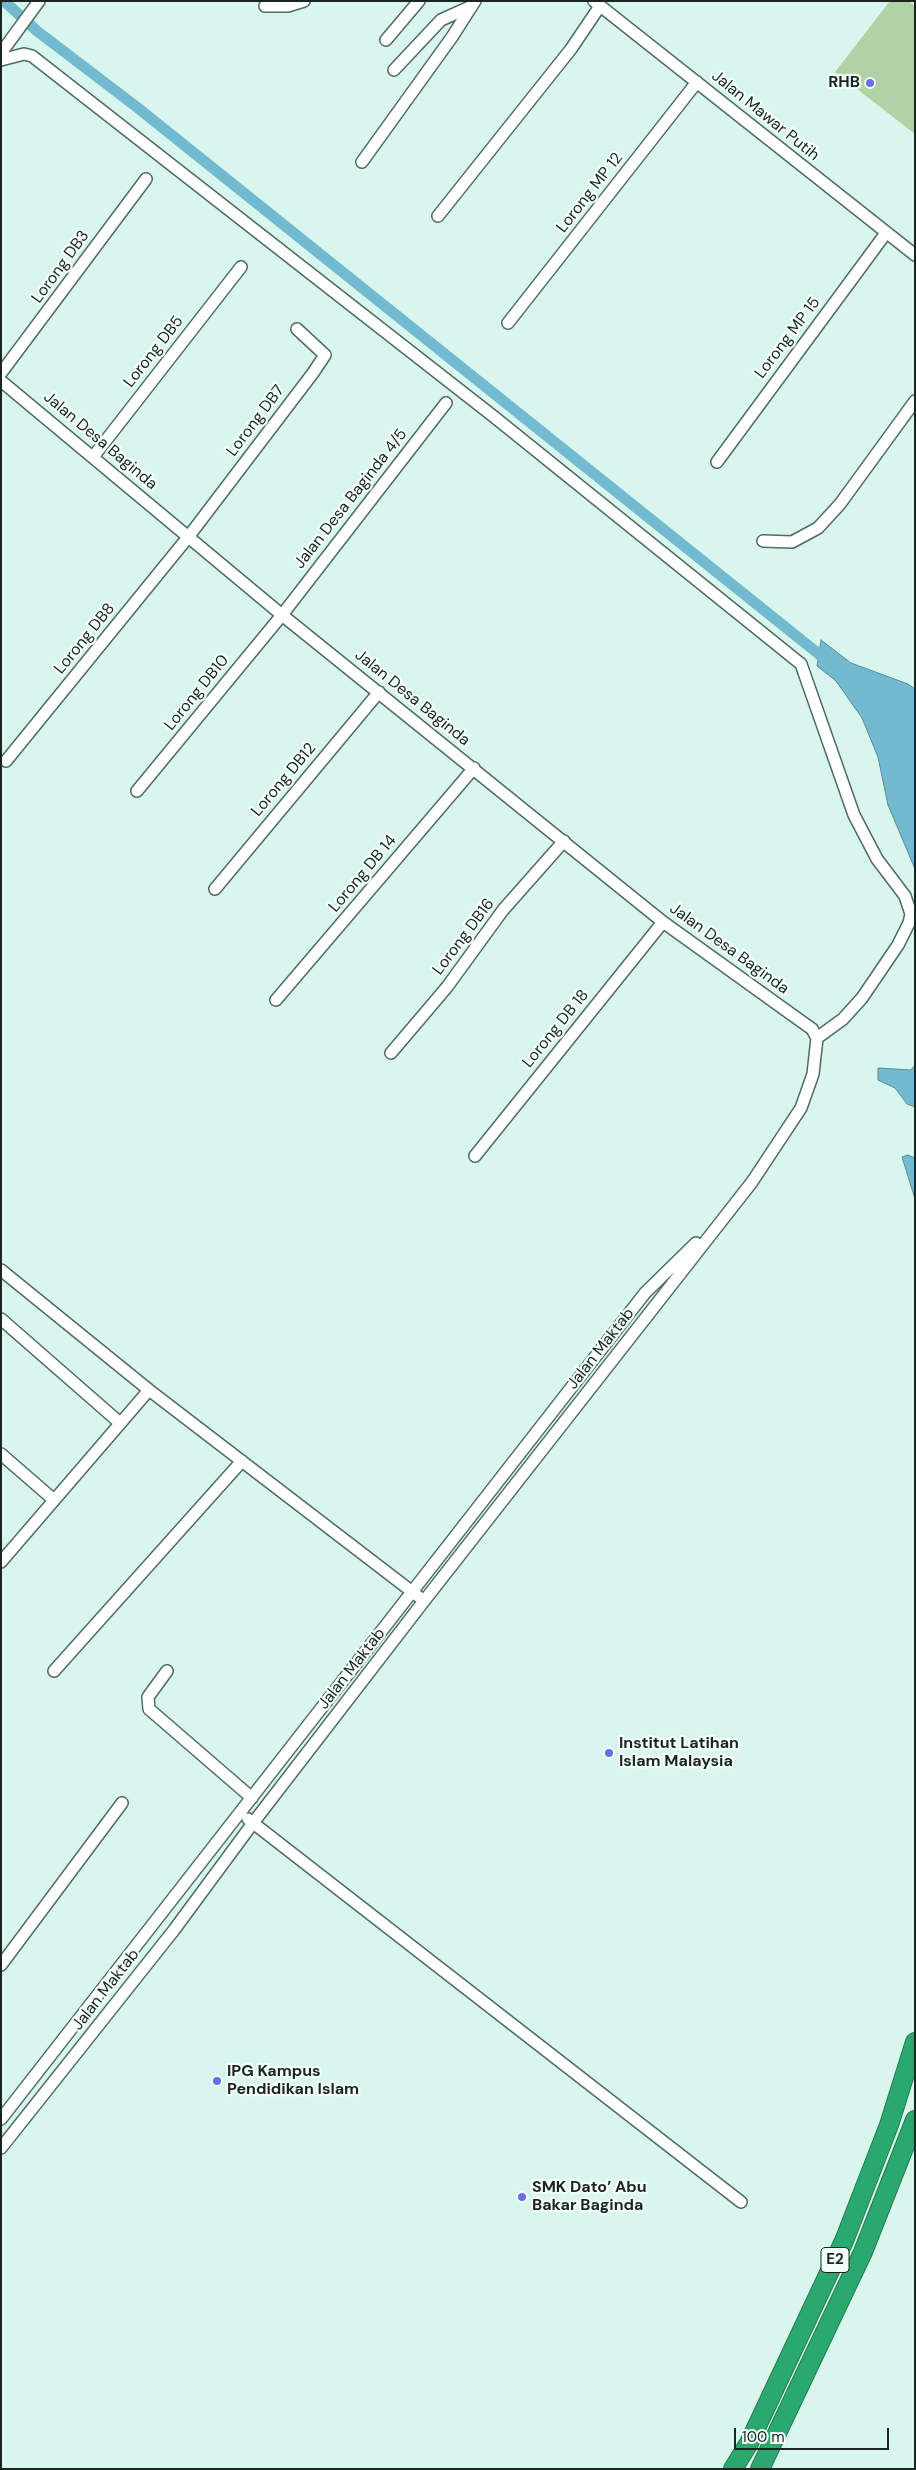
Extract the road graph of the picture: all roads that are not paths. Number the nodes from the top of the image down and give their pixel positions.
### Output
1 (304, 1) edge
2 (419, 1) edge
3 (38, 3) edge
4 (474, 4) edge
5 (597, 4) edge
6 (265, 6) dead end
7 (386, 40) dead end
8 (1, 53) edge
9 (1, 60) edge
10 (394, 70) dead end
11 (697, 82) junction
12 (362, 162) dead end
13 (146, 179) dead end
14 (438, 216) dead end
15 (886, 233) junction
16 (915, 256) edge
17 (240, 267) dead end
18 (508, 323) dead end
19 (297, 329) dead end
20 (1, 373) edge
21 (1, 381) edge
22 (915, 401) edge
23 (446, 403) dead end
24 (93, 457) junction
25 (717, 462) dead end
26 (188, 536) junction
27 (763, 541) dead end
28 (282, 614) junction
29 (378, 692) junction
30 (6, 761) dead end
31 (474, 768) junction
32 (137, 791) dead end
33 (564, 841) junction
34 (215, 889) dead end
35 (663, 922) junction
36 (276, 1000) dead end
37 (814, 1034) junction
38 (391, 1053) dead end
39 (475, 1156) dead end
40 (729, 1210) junction
41 (1, 1270) edge
42 (1, 1319) edge
43 (149, 1390) junction
44 (120, 1423) junction
45 (1, 1454) edge
46 (242, 1461) junction
47 (54, 1500) junction
48 (1, 1562) edge
49 (414, 1593) junction
50 (424, 1601) junction
51 (167, 1670) dead end
52 (54, 1671) dead end
53 (252, 1798) junction
54 (122, 1802) dead end
55 (241, 1813) junction
56 (253, 1823) junction
57 (1, 1965) edge
58 (915, 2042) edge
59 (19, 2096) junction
60 (1, 2099) edge
61 (11, 2106) junction
62 (32, 2108) junction
63 (1, 2119) edge
64 (915, 2120) edge
65 (1, 2148) edge
66 (742, 2202) dead end
67 (733, 2469) edge
68 (760, 2469) edge

1 - 6 street
2 - 7 street
3 - 8 street
4 - 10 street
4 - 12 street
5 - 11 street, Jalan Mawar Putih
5 - 14 street
9 - 37 street
11 - 15 street, Jalan Mawar Putih
11 - 18 street, Lorong MP 12
13 - 20 street, Lorong DB3
15 - 16 street, Jalan Mawar Putih
15 - 25 street, Lorong MP 15
17 - 24 street, Lorong DB5
19 - 26 street, Lorong DB7
21 - 24 street, Jalan Desa Baginda
22 - 27 street
23 - 28 street, Jalan Desa Baginda 4/5
24 - 26 street, Jalan Desa Baginda
26 - 28 street, Jalan Desa Baginda
26 - 30 street, Lorong DB8
28 - 29 street, Jalan Desa Baginda
28 - 32 street, Lorong DB10
29 - 31 street, Jalan Desa Baginda
29 - 34 street, Lorong DB12
31 - 33 street, Jalan Desa Baginda
31 - 36 street, Lorong DB 14
33 - 35 street, Jalan Desa Baginda
33 - 38 street, Lorong DB16
35 - 37 street, Jalan Desa Baginda
35 - 39 street, Lorong DB 18
37 - 40 street, Jalan Maktab
40 - 49 street, Jalan Maktab
40 - 50 street, Jalan Maktab
41 - 43 street
42 - 44 street
43 - 44 street
43 - 46 street
44 - 47 street
45 - 47 street
46 - 49 street
46 - 52 street
47 - 48 street
49 - 50 street
49 - 53 street, Jalan Maktab
50 - 56 street, Jalan Maktab
51 - 53 street
53 - 55 street, Jalan Maktab
54 - 57 street
55 - 56 street
55 - 59 street, Jalan Maktab
56 - 62 street, Jalan Maktab
56 - 66 street
58 - 67 highway, E2
59 - 61 street, Jalan Maktab
59 - 62 street
60 - 61 street
61 - 63 street, Jalan Maktab
62 - 65 street, Jalan Maktab
64 - 68 highway, E2

